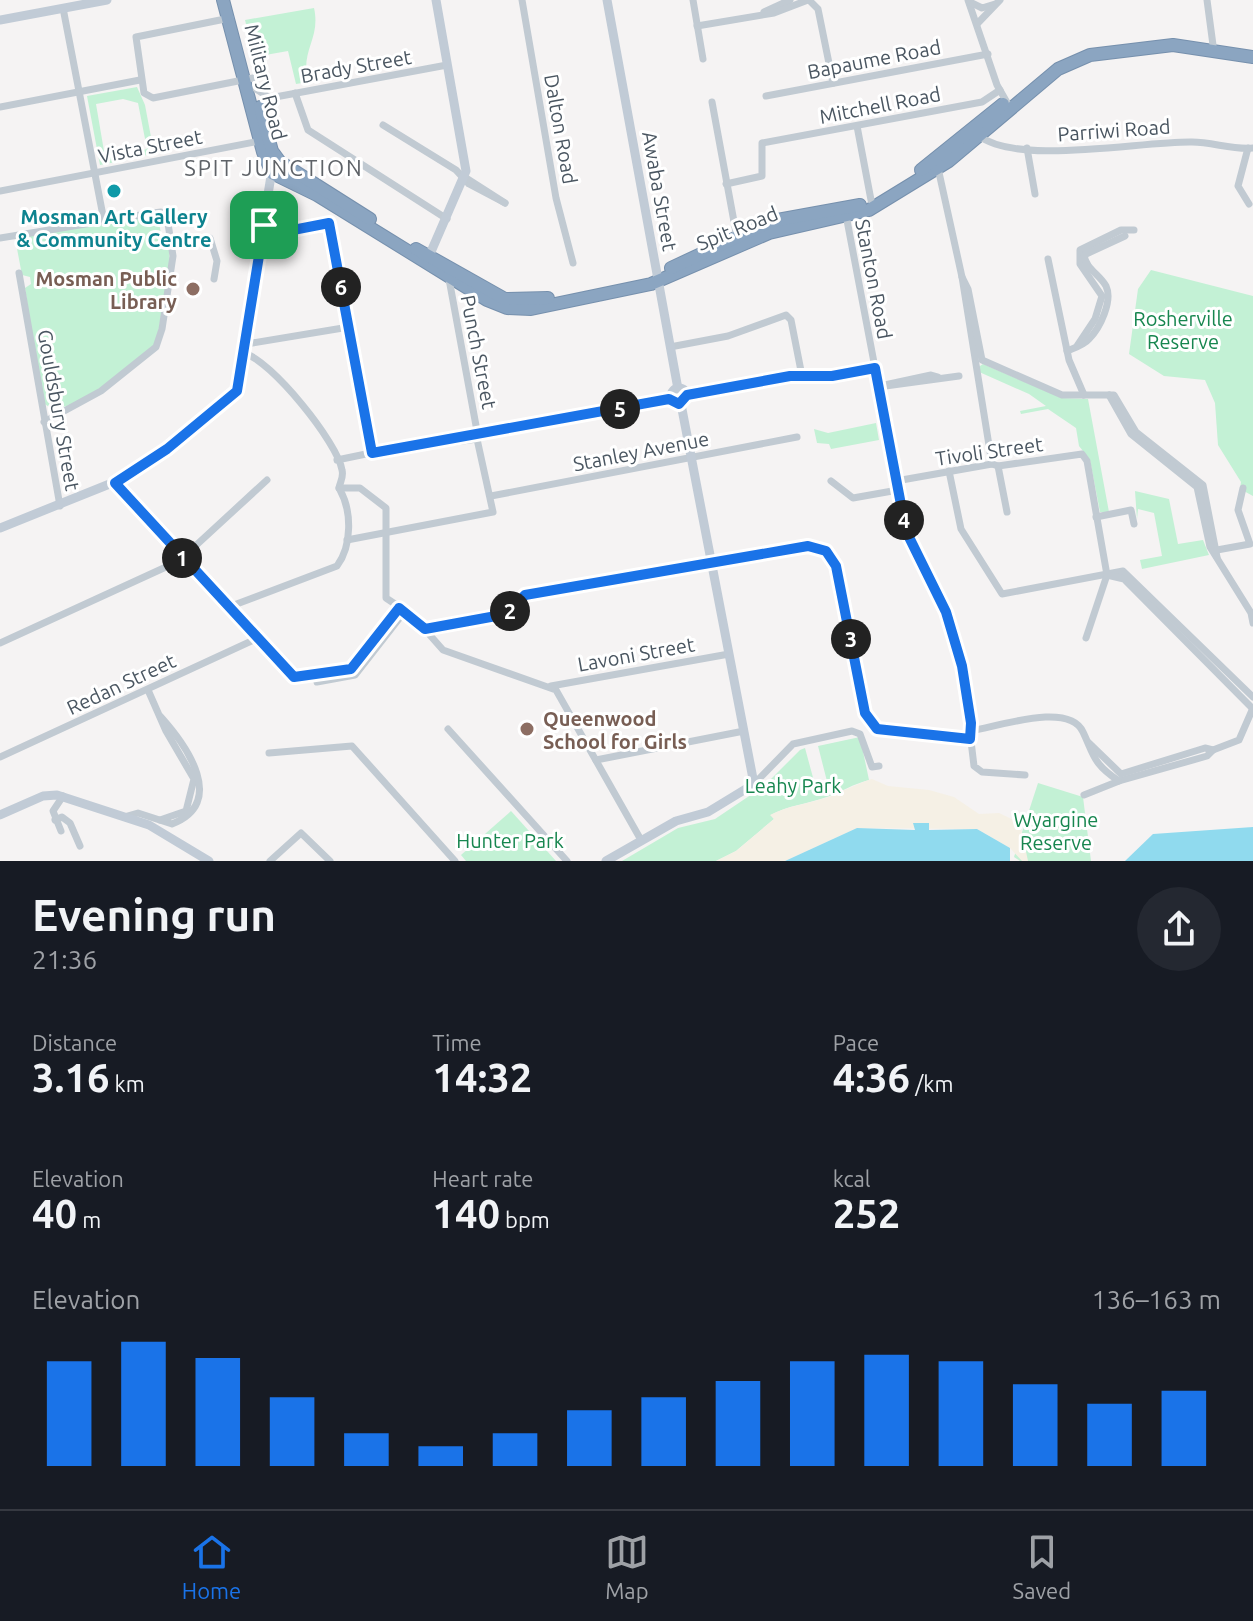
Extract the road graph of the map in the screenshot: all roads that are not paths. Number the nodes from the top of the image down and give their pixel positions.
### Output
1 (107, 0) edge
2 (223, 0) edge
3 (231, 0) edge
4 (436, 0) edge
5 (522, 0) edge
6 (607, 0) edge
7 (693, 0) edge
8 (790, 0) edge
9 (808, 0) edge
10 (968, 0) edge
11 (1207, 0) edge
12 (95, 1) edge
13 (998, 2) edge
14 (63, 8) junction
15 (754, 16) junction
16 (230, 18) junction
17 (0, 20) edge
18 (977, 24) junction
19 (697, 26) junction
20 (1213, 45) junction
21 (1253, 49) edge
22 (988, 54) junction
23 (1253, 57) edge
24 (703, 59) dead end
25 (447, 65) junction
26 (140, 80) junction
27 (251, 82) junction
28 (833, 83) junction
29 (80, 91) junction
30 (295, 93) junction
31 (766, 96) dead end
32 (270, 98) junction
33 (1006, 100) junction
34 (712, 102) dead end
35 (0, 107) edge
36 (261, 110) junction
37 (383, 125) dead end
38 (857, 126) junction
39 (266, 128) junction
40 (979, 136) junction
41 (260, 141) junction
42 (1027, 148) junction
43 (1251, 148) edge
44 (280, 162) joint
45 (936, 165) junction
46 (95, 173) junction
47 (272, 173) junction
48 (302, 178) junction
49 (466, 178) junction
50 (726, 184) junction
51 (0, 191) edge
52 (1035, 194) dead end
53 (871, 200) junction
54 (1249, 204) dead end
55 (845, 213) junction
56 (447, 219) junction
57 (104, 221) junction
58 (264, 225) junction
59 (1134, 230) dead end
60 (1125, 236) dead end
61 (0, 238) edge
62 (210, 238) dead end
63 (739, 241) junction
64 (1048, 259) dead end
65 (428, 261) junction
66 (573, 263) dead end
67 (19, 273) dead end
68 (962, 277) junction
69 (657, 278) junction
70 (214, 279) dead end
71 (449, 279) junction
72 (349, 327) junction
73 (1077, 346) junction
74 (670, 347) junction
75 (245, 348) junction
76 (1067, 351) junction
77 (875, 368) junction
78 (802, 376) junction
79 (959, 376) dead end
80 (878, 387) junction
81 (1084, 395) junction
82 (679, 397) junction
83 (44, 422) junction
84 (477, 431) junction
85 (797, 437) dead end
86 (402, 447) junction
87 (372, 453) junction
88 (690, 458) junction
89 (337, 460) junction
90 (995, 465) junction
91 (949, 471) junction
92 (267, 480) dead end
93 (831, 481) dead end
94 (115, 483) junction
95 (897, 486) junction
96 (339, 488) junction
97 (1243, 488) dead end
98 (491, 496) junction
99 (60, 506) junction
100 (1007, 512) dead end
101 (1096, 517) junction
102 (1134, 524) dead end
103 (0, 528) edge
104 (388, 532) junction
105 (347, 540) junction
106 (1217, 553) junction
107 (182, 558) junction
108 (712, 561) junction
109 (1107, 575) junction
110 (229, 610) junction
111 (402, 610) junction
112 (1253, 623) edge
113 (425, 629) junction
114 (1086, 638) dead end
115 (256, 639) junction
116 (0, 643) edge
117 (729, 654) junction
118 (317, 682) dead end
119 (549, 686) junction
120 (148, 690) junction
121 (1253, 697) edge
122 (1253, 708) edge
123 (448, 729) dead end
124 (744, 731) junction
125 (970, 735) junction
126 (1086, 739) junction
127 (1213, 750) junction
128 (269, 753) dead end
129 (0, 757) edge
130 (596, 760) junction
131 (879, 766) dead end
132 (1025, 775) dead end
133 (1119, 781) junction
134 (754, 784) junction
135 (1084, 795) dead end
136 (63, 796) junction
137 (0, 815) edge
138 (124, 817) junction
139 (55, 820) junction
140 (61, 831) dead end
141 (641, 840) junction
142 (80, 846) dead end
143 (209, 861) edge
144 (270, 861) edge
145 (330, 861) edge
146 (455, 861) edge
147 (567, 861) edge
148 (606, 861) edge

1 - 12 street
2 - 16 highway, Military Road
3 - 27 highway, Military Road
4 - 25 street
5 - 66 street, Dalton Road
6 - 69 street, Awaba Street
7 - 19 street
8 - 15 street
9 - 15 street
9 - 28 street
10 - 13 street
10 - 18 street
11 - 20 street
12 - 14 street
13 - 18 street
14 - 17 street
14 - 29 street
15 - 19 street
16 - 26 street
16 - 27 highway, Military Road
18 - 22 street
19 - 24 street
20 - 21 highway, Spit Road
20 - 33 highway, Spit Road
22 - 28 street, Bapaume Road
22 - 33 street
23 - 33 highway, Spit Road
25 - 30 street, Brady Street
25 - 49 street
26 - 27 street
26 - 29 street
27 - 32 street
27 - 36 highway, Military Road
27 - 41 highway, Military Road
28 - 31 street, Bapaume Road
29 - 35 street
29 - 46 street
30 - 32 street, Brady Street
30 - 56 street
32 - 36 street
33 - 38 street, Mitchell Road
33 - 40 highway, Spit Road
33 - 45 highway, Spit Road
34 - 50 street
36 - 39 highway, Military Road
37 - 49 street
38 - 50 street, Mitchell Road
38 - 53 street
39 - 44 highway, Military Road
39 - 47 street, Military Road
40 - 42 street, Parriwi Road
40 - 45 highway, Spit Road
41 - 46 street, Vista Street
41 - 47 highway, Military Road
42 - 43 street, Parriwi Road
42 - 52 street
43 - 54 street
44 - 48 highway, Spit Road
45 - 53 highway, Spit Road
45 - 55 highway, Spit Road
45 - 68 street
46 - 51 street, Vista Street
46 - 57 street
47 - 48 street, Military Road
47 - 58 street, Military Road
47 - 65 highway, Spit Road
48 - 65 highway, Spit Road
49 - 49 street
49 - 56 street
50 - 63 street
53 - 55 highway, Spit Road
55 - 63 highway, Spit Road
55 - 77 street, Stanton Road
56 - 65 street
57 - 61 street
57 - 83 street
58 - 72 street
58 - 75 street, Military Road
59 - 73 street
60 - 73 street
62 - 70 street
63 - 69 highway, Spit Road
64 - 76 street
65 - 69 highway, Spit Road
65 - 71 highway, Spit Road
67 - 83 street, Gouldsbury Street
68 - 81 street
68 - 90 street
69 - 71 highway, Spit Road
69 - 74 street, Awaba Street
71 - 84 street, Punch Street
72 - 75 street
72 - 87 street
73 - 76 street
74 - 78 street
74 - 82 street, Awaba Street
75 - 89 street
75 - 94 street, Military Road
76 - 81 street
77 - 78 street
77 - 80 street, Stanton Road
78 - 82 street
79 - 80 street
80 - 95 street, Stanton Road
81 - 106 street
82 - 84 street
82 - 88 street, Awaba Street
83 - 99 street, Gouldsbury Street
84 - 86 street
85 - 88 street, Stanley Avenue
86 - 87 street
86 - 98 street
87 - 89 street
88 - 98 street, Stanley Avenue
88 - 108 street, Awaba Street
89 - 96 street
90 - 91 street, Tivoli Street
90 - 100 street
90 - 101 street, Tivoli Street
91 - 95 street, Tivoli Street
91 - 109 street
92 - 107 street
93 - 95 street, Tivoli Street
94 - 99 street, Military Road
94 - 107 street
95 - 125 street, Stanton Road
96 - 104 street
96 - 105 street
97 - 106 street
98 - 104 street
99 - 103 street, Military Road
101 - 102 street
101 - 109 street
104 - 105 street
104 - 111 street
105 - 110 street
106 - 112 street
107 - 110 street
107 - 116 street
108 - 113 street
108 - 117 street, Awaba Street
108 - 125 street
109 - 114 street
109 - 121 street
109 - 122 street
110 - 115 street
111 - 113 street
111 - 115 street
111 - 118 street
113 - 119 street
115 - 120 street, Redan Street
117 - 119 street, Lavoni Street
117 - 124 street, Awaba Street
119 - 130 street
120 - 129 street, Redan Street
120 - 138 street
122 - 127 street
123 - 147 street
124 - 130 street
124 - 134 street, Awaba Street
125 - 126 street
125 - 132 street, Stanton Road
126 - 127 street
126 - 133 street
127 - 133 street
128 - 146 street
130 - 141 street
131 - 134 street
133 - 135 street
134 - 141 street
136 - 137 street
136 - 138 street
136 - 139 street
138 - 143 street
139 - 140 street
139 - 142 street
141 - 148 street
144 - 145 street

